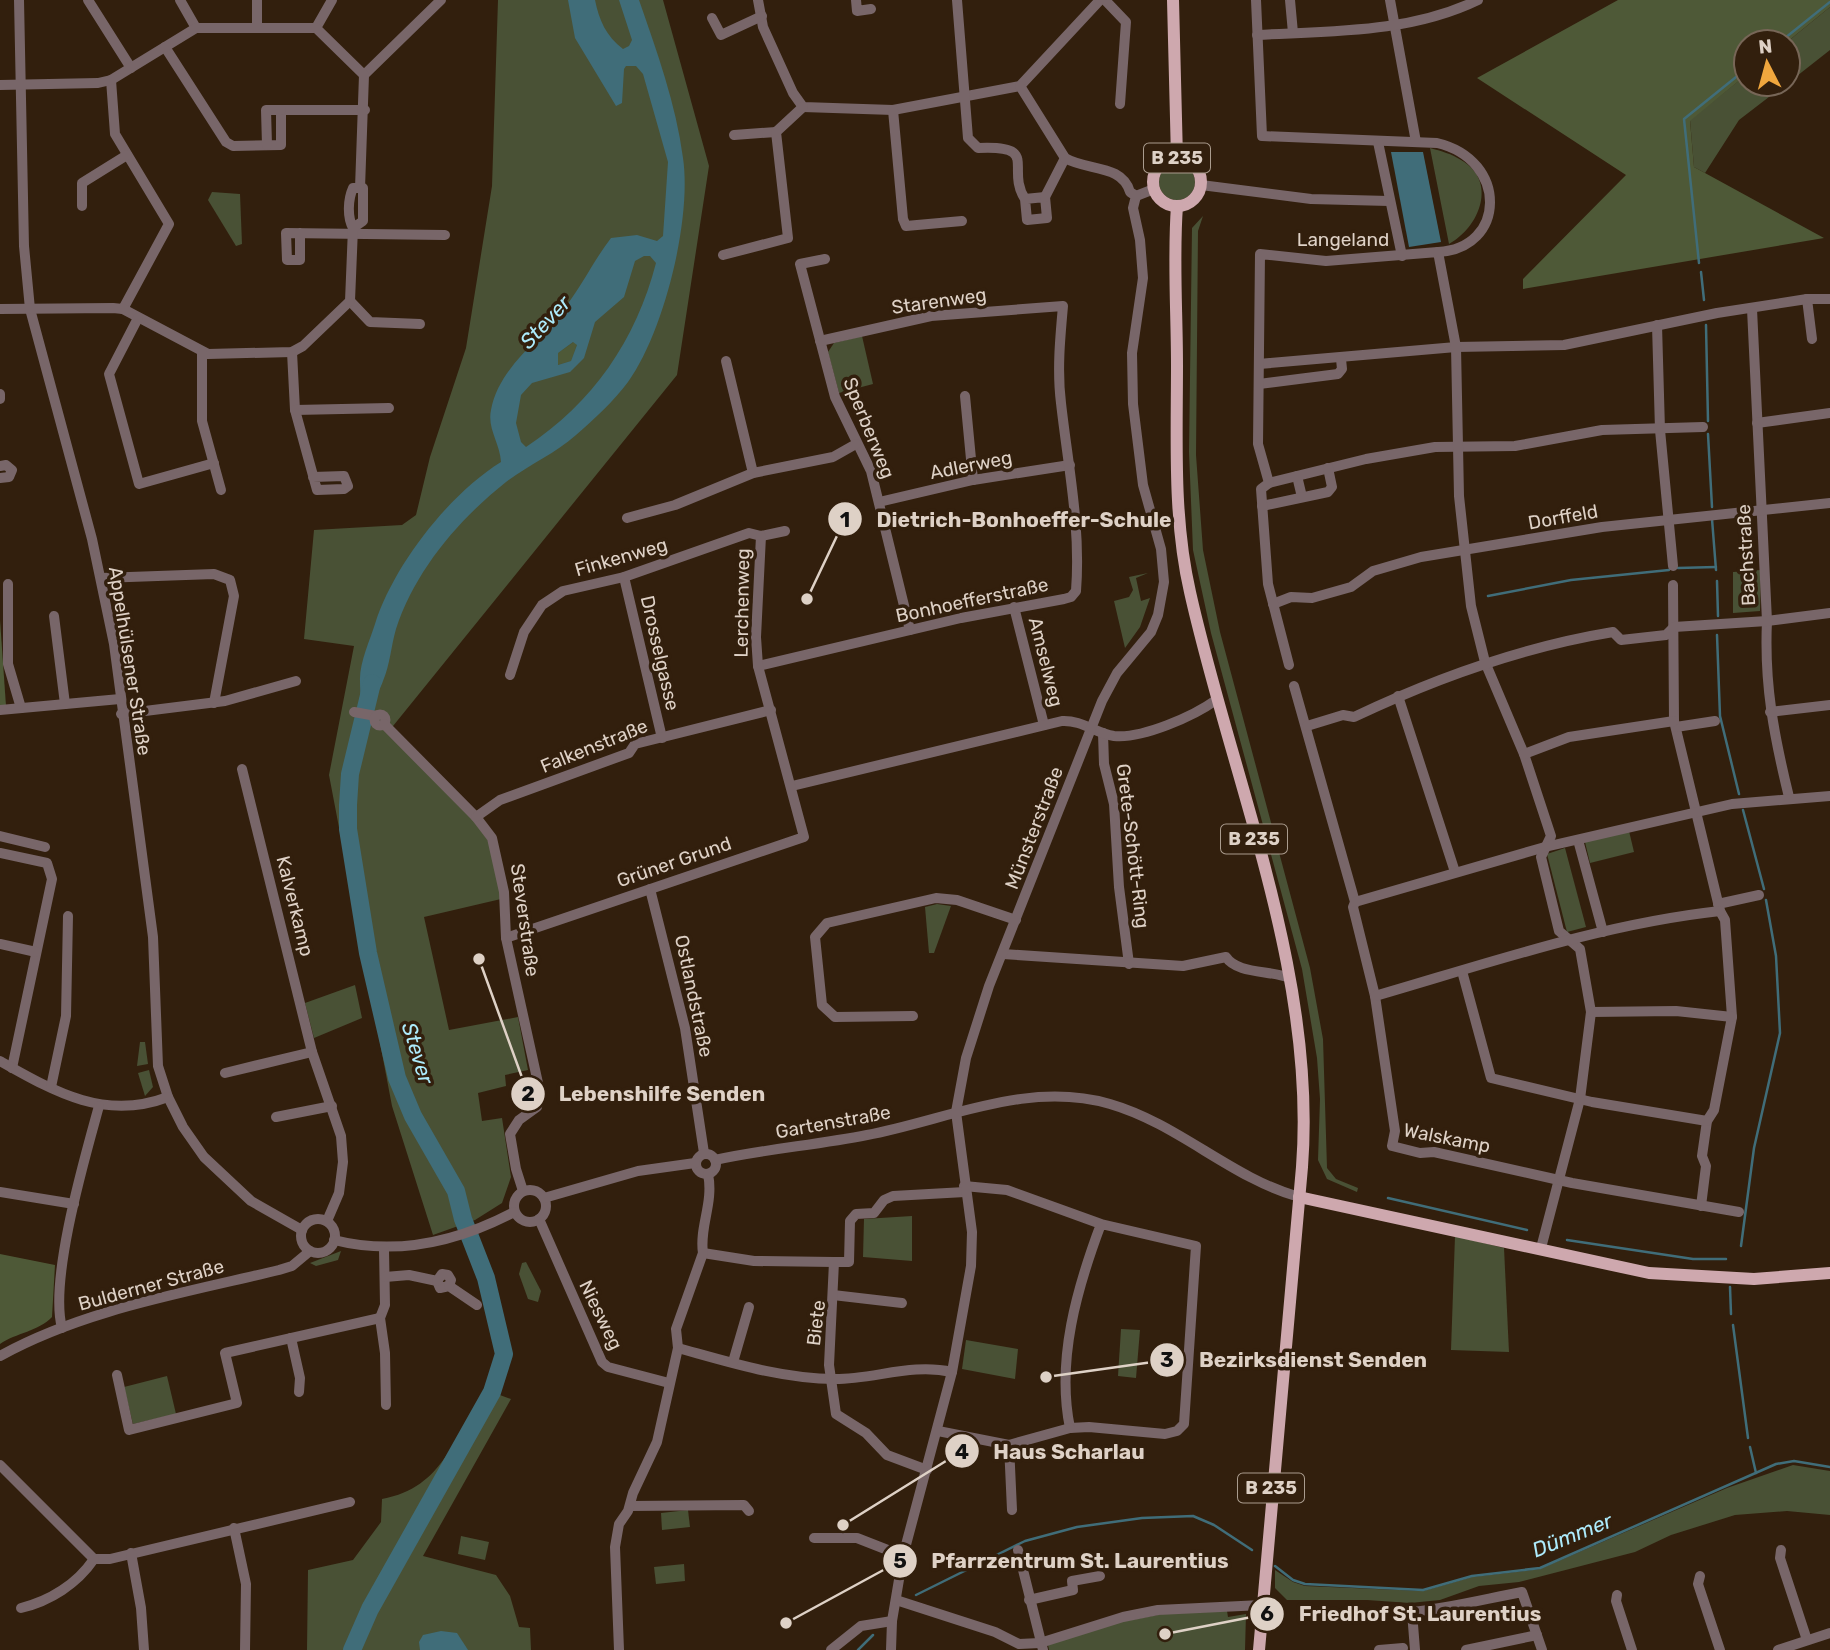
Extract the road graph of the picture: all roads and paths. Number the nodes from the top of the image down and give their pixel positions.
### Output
1 (19, 0) edge
2 (88, 0) edge
3 (180, 0) edge
4 (257, 0) edge
5 (332, 0) edge
6 (441, 0) edge
7 (758, 0) edge
8 (856, 0) edge
9 (957, 0) edge
10 (1100, 0) edge
11 (1105, 0) edge
12 (1173, 0) edge
13 (1256, 0) edge
14 (1290, 0) edge
15 (1390, 0) edge
16 (1478, 0) edge
17 (872, 9) dead end
18 (762, 16) junction
19 (712, 18) dead end
20 (1394, 24) junction
21 (197, 28) junction
22 (257, 28) junction
23 (316, 28) junction
24 (1293, 33) junction
25 (1257, 35) junction
26 (165, 47) junction
27 (131, 68) junction
28 (364, 75) junction
29 (111, 80) junction
30 (0, 85) edge
31 (20, 85) junction
32 (1020, 86) junction
33 (965, 95) junction
34 (1120, 104) dead end
35 (803, 107) junction
36 (365, 110) junction
37 (892, 110) junction
38 (776, 132) junction
39 (734, 135) dead end
40 (1378, 142) junction
41 (1416, 142) junction
42 (127, 155) junction
43 (1065, 158) junction
44 (1177, 158) junction
45 (1201, 185) junction
46 (1154, 190) junction
47 (1136, 196) junction
48 (1045, 197) junction
49 (1025, 199) junction
50 (1389, 201) junction
51 (82, 206) dead end
52 (1177, 206) junction
53 (962, 221) dead end
54 (352, 230) junction
55 (300, 233) dead end
56 (445, 235) dead end
57 (1437, 252) junction
58 (723, 255) dead end
59 (1402, 256) junction
60 (825, 259) dead end
61 (1807, 299) junction
62 (1830, 299) edge
63 (350, 301) junction
64 (1063, 306) joint
65 (0, 309) edge
66 (30, 309) junction
67 (123, 309) junction
68 (1752, 309) junction
69 (138, 318) junction
70 (420, 324) dead end
71 (1657, 325) junction
72 (1812, 340) dead end
73 (820, 341) junction
74 (1456, 347) junction
75 (202, 352) junction
76 (292, 352) junction
77 (1341, 359) junction
78 (726, 362) dead end
79 (1294, 363) junction
80 (1259, 364) junction
81 (1296, 380) junction
82 (1259, 384) junction
83 (965, 396) dead end
84 (389, 408) dead end
85 (295, 411) junction
86 (1830, 413) edge
87 (1757, 423) junction
88 (1703, 428) dead end
89 (1660, 430) junction
90 (856, 444) junction
91 (1458, 446) junction
92 (214, 463) junction
93 (1070, 465) junction
94 (0, 466) edge
95 (1328, 468) junction
96 (753, 472) junction
97 (1297, 476) junction
98 (313, 477) dead end
99 (0, 478) edge
100 (973, 480) junction
101 (1269, 483) junction
102 (221, 490) dead end
103 (1302, 497) junction
104 (879, 502) junction
105 (1830, 503) edge
106 (1262, 506) junction
107 (1760, 511) junction
108 (626, 518) dead end
109 (1668, 519) junction
110 (785, 531) dead end
111 (761, 536) junction
112 (1465, 551) junction
113 (1673, 566) dead end
114 (624, 577) junction
115 (101, 578) junction
116 (8, 584) dead end
117 (1674, 585) dead end
118 (1273, 604) junction
119 (1014, 607) junction
120 (1830, 613) edge
121 (54, 616) dead end
122 (1766, 621) junction
123 (1674, 627) junction
124 (910, 630) junction
125 (1485, 662) junction
126 (1289, 665) dead end
127 (758, 666) junction
128 (510, 675) dead end
129 (296, 681) dead end
130 (1294, 686) dead end
131 (1398, 696) junction
132 (120, 699) junction
133 (1216, 700) junction
134 (214, 703) junction
135 (65, 704) junction
136 (1830, 705) edge
137 (21, 708) junction
138 (0, 710) edge
139 (771, 710) junction
140 (354, 712) dead end
141 (1770, 712) junction
142 (121, 714) junction
143 (1715, 720) dead end
144 (1675, 724) junction
145 (1044, 725) junction
146 (1307, 726) junction
147 (1092, 727) junction
148 (1103, 733) junction
149 (662, 738) junction
150 (1524, 754) junction
151 (242, 769) dead end
152 (792, 786) junction
153 (1830, 796) edge
154 (1789, 797) junction
155 (1695, 813) junction
156 (477, 817) junction
157 (0, 836) edge
158 (1578, 840) junction
159 (45, 847) dead end
160 (1545, 848) junction
161 (0, 853) edge
162 (1455, 872) junction
163 (650, 889) junction
164 (1759, 895) dead end
165 (1355, 902) junction
166 (1719, 907) junction
167 (68, 916) dead end
168 (1016, 920) junction
169 (1603, 932) junction
170 (506, 938) junction
171 (1569, 939) junction
172 (0, 944) edge
173 (36, 952) junction
174 (1003, 954) junction
175 (1129, 964) junction
176 (1462, 971) junction
177 (1290, 978) junction
178 (1375, 996) junction
179 (1591, 1012) junction
180 (913, 1016) dead end
181 (1731, 1017) junction
182 (312, 1052) junction
183 (0, 1061) edge
184 (12, 1068) junction
185 (225, 1073) dead end
186 (51, 1087) junction
187 (168, 1097) junction
188 (1580, 1099) junction
189 (99, 1106) junction
190 (332, 1106) junction
191 (956, 1112) junction
192 (276, 1117) dead end
193 (1707, 1121) junction
194 (704, 1153) junction
195 (715, 1160) junction
196 (695, 1163) junction
197 (708, 1174) junction
198 (1560, 1179) junction
199 (965, 1189) junction
200 (523, 1191) junction
201 (0, 1192) edge
202 (1299, 1197) junction
203 (544, 1198) junction
204 (74, 1204) junction
205 (1701, 1206) junction
206 (514, 1212) junction
207 (1739, 1212) dead end
208 (539, 1219) junction
209 (327, 1221) junction
210 (1101, 1224) junction
211 (302, 1230) junction
212 (334, 1240) junction
213 (1541, 1248) junction
214 (384, 1249) junction
215 (310, 1251) junction
216 (703, 1253) junction
217 (834, 1262) junction
218 (1830, 1273) edge
219 (385, 1277) junction
220 (833, 1295) junction
221 (902, 1303) dead end
222 (477, 1305) dead end
223 (749, 1307) dead end
224 (380, 1318) junction
225 (62, 1328) junction
226 (291, 1338) junction
227 (678, 1348) junction
228 (0, 1356) edge
229 (733, 1362) junction
230 (952, 1372) junction
231 (117, 1374) dead end
232 (830, 1379) junction
233 (669, 1383) junction
234 (299, 1392) dead end
235 (386, 1405) dead end
236 (1070, 1428) junction
237 (938, 1431) junction
238 (1009, 1445) junction
239 (0, 1465) edge
240 (927, 1470) junction
241 (350, 1502) dead end
242 (629, 1508) junction
243 (1012, 1510) dead end
244 (749, 1511) dead end
245 (234, 1528) junction
246 (814, 1538) dead end
247 (1018, 1550) dead end
248 (1781, 1550) dead end
249 (131, 1553) junction
250 (902, 1556) junction
251 (94, 1559) junction
252 (1100, 1576) dead end
253 (1700, 1576) dead end
254 (1617, 1595) dead end
255 (896, 1600) junction
256 (1029, 1600) junction
257 (1262, 1605) junction
258 (21, 1608) dead end
259 (891, 1622) junction
260 (1830, 1633) edge
261 (1537, 1635) junction
262 (1807, 1640) junction
263 (1042, 1646) edge
264 (144, 1650) edge
265 (245, 1650) edge
266 (620, 1650) edge
267 (831, 1650) edge
268 (891, 1650) edge
269 (1259, 1650) edge
270 (1379, 1650) edge
271 (1408, 1650) edge
272 (1466, 1650) edge
273 (1542, 1650) edge
274 (1632, 1650) edge
275 (1720, 1650) edge
276 (1778, 1650) edge

1 - 31 street, Appelhülsener Straße
2 - 27 street
3 - 21 street
4 - 22 street
5 - 23 street
6 - 28 street
7 - 18 street
8 - 17 street
9 - 33 street
10 - 32 street
11 - 34 street
12 - 44 main road, B 235
13 - 25 street
14 - 24 street
15 - 20 street
16 - 20 street
18 - 19 street
18 - 35 street
20 - 24 street
20 - 41 street
21 - 22 street
21 - 26 street
22 - 23 street
23 - 28 street
24 - 25 street
25 - 40 street, Langeland
26 - 27 street
26 - 36 street
27 - 29 street
28 - 36 street
29 - 31 street
29 - 42 street
30 - 31 street
31 - 66 street, Appelhülsener Straße
32 - 33 street
32 - 43 street
33 - 37 street
33 - 49 street
35 - 37 street
35 - 38 street
36 - 54 street
37 - 53 street
38 - 39 street
38 - 58 street
40 - 41 street, Langeland
40 - 50 street, Langeland
41 - 57 street, Langeland
42 - 51 street
42 - 67 street
43 - 47 street
43 - 48 street
44 - 45 main road, B 235
44 - 46 main road, B 235
45 - 50 street, Langeland
45 - 52 main road, B 235
46 - 47 street
46 - 52 main road, B 235
47 - 147 street, Münsterstraße
48 - 49 street
48 - 49 street
50 - 59 street, Langeland
52 - 133 main road, B 235
54 - 55 street
54 - 56 street
54 - 63 street
57 - 59 street, Langeland
57 - 74 street
59 - 80 street, Langeland
60 - 73 street, Sperberweg
61 - 62 street
61 - 68 street
61 - 72 street
63 - 70 street
63 - 76 street
64 - 73 street, Starenweg
64 - 93 street, Bonhoefferstraße
65 - 66 street
66 - 67 street
66 - 115 street, Appelhülsener Straße
67 - 69 street
68 - 71 street
68 - 87 street, Bachstraße
69 - 75 street
69 - 92 street
71 - 74 street
71 - 89 street
73 - 90 street, Sperberweg
74 - 77 street
74 - 91 street
75 - 76 street
75 - 92 street
76 - 85 street
77 - 79 street
77 - 81 street
78 - 96 street
79 - 80 street
79 - 81 street
80 - 82 street
81 - 82 street
82 - 101 street
83 - 100 street
84 - 85 street
85 - 98 street
86 - 87 street
87 - 107 street, Bachstraße
88 - 89 street
89 - 91 street
89 - 109 street
90 - 96 street
90 - 104 street, Sperberweg
91 - 95 street
91 - 112 street
92 - 102 street
93 - 100 street, Adlerweg
93 - 119 street, Bonhoefferstraße
94 - 99 street
95 - 97 street
95 - 103 street
96 - 108 street
97 - 101 street
97 - 103 street
100 - 104 street, Adlerweg
101 - 106 street
103 - 106 street
104 - 124 street, Sperberweg
105 - 107 street, Dorffeld
106 - 118 street
107 - 109 street, Dorffeld
107 - 122 street, Bachstraße
109 - 112 street, Dorffeld
109 - 113 street
110 - 111 street, Finkenweg
111 - 114 street, Finkenweg
111 - 127 street, Lerchenweg
112 - 118 street, Dorffeld
112 - 125 street
114 - 128 street, Finkenweg
114 - 149 street, Drosselgasse
115 - 132 street, Appelhülsener Straße
115 - 134 street
116 - 137 street
117 - 123 street
118 - 126 street
119 - 124 street, Bonhoefferstraße
119 - 145 street, Amselweg
120 - 122 street
121 - 135 street
122 - 123 street
122 - 141 street, Bachstraße
123 - 125 street
123 - 144 street
124 - 127 street, Bonhoefferstraße
125 - 131 street
125 - 150 street
127 - 139 street, Lerchenweg
129 - 134 street
130 - 146 street, Walskamp
131 - 146 street
131 - 162 street
132 - 135 street
132 - 142 street, Appelhülsener Straße
133 - 148 street, Grete-Schött-Ring
133 - 177 main road, B 235
134 - 142 street
135 - 137 street
136 - 141 street
137 - 138 street
139 - 149 street, Falkenstraße
139 - 152 street, Grüner Grund
140 - 156 street, Steverstraße
141 - 154 street, Bachstraße
142 - 187 street, Appelhülsener Straße
143 - 144 street
144 - 150 street
144 - 155 street
145 - 147 street
145 - 152 street
146 - 165 street, Walskamp
147 - 148 street, Grete-Schött-Ring
147 - 168 street, Münsterstraße
148 - 175 street, Grete-Schött-Ring
149 - 156 street, Falkenstraße
150 - 160 street
151 - 182 street, Kalverkamp
152 - 163 street, Grüner Grund
153 - 154 street
154 - 155 street
155 - 158 street
155 - 166 street
156 - 170 street, Steverstraße
157 - 159 street
158 - 160 street
158 - 169 street
160 - 162 street
160 - 171 street
161 - 173 street
162 - 165 street
163 - 170 street, Grüner Grund
163 - 194 street, Ostlandstraße
164 - 166 street
165 - 178 street, Walskamp
166 - 169 street
166 - 181 street
167 - 186 street
168 - 174 street, Münsterstraße
168 - 180 street
169 - 171 street
170 - 200 street, Steverstraße
171 - 176 street
171 - 179 street
172 - 173 street
173 - 184 street
174 - 175 street
174 - 191 street, Münsterstraße
175 - 177 street
176 - 178 street
176 - 188 street
177 - 202 main road, B 235
178 - 198 street, Walskamp
179 - 181 street
179 - 188 street
181 - 193 street
182 - 185 street
182 - 190 street, Kalverkamp
183 - 184 street
184 - 186 street
186 - 189 street
187 - 189 street
187 - 211 street, Appelhülsener Straße
188 - 193 street
188 - 198 street
189 - 204 street
190 - 192 street
190 - 209 street, Kalverkamp
191 - 195 street, Gartenstraße
191 - 199 street, Münsterstraße
191 - 202 street, Gartenstraße
193 - 205 street
194 - 195 street
194 - 196 street
195 - 197 street
196 - 197 street
196 - 203 street
197 - 216 street
198 - 205 street, Walskamp
198 - 213 street
199 - 210 street
199 - 217 street
199 - 230 street, Münsterstraße
200 - 203 street
200 - 206 street
201 - 204 street
202 - 213 main road
202 - 257 main road, B 235
203 - 208 street
204 - 225 street
205 - 207 street, Walskamp
206 - 208 street
206 - 214 street
208 - 233 street, Niesweg
209 - 211 street
209 - 212 street
210 - 236 street
210 - 236 street
211 - 215 street
212 - 214 street
212 - 215 street
213 - 218 main road
214 - 219 street
215 - 225 street, Bulderner Straße
216 - 217 street
216 - 227 street
217 - 220 street
219 - 222 street
219 - 224 street
220 - 221 street, Biete
220 - 232 street, Biete
223 - 229 street
224 - 226 street
224 - 235 street
225 - 228 street, Bulderner Straße
226 - 231 street
226 - 234 street
227 - 229 street
227 - 233 street
229 - 232 street
230 - 232 street
230 - 237 street, Münsterstraße
232 - 240 street, Biete
233 - 242 street
236 - 238 street
237 - 238 street
237 - 240 street, Münsterstraße
238 - 243 street
239 - 251 street
240 - 250 street, Münsterstraße
241 - 245 street
242 - 244 street
242 - 266 street
245 - 249 street
245 - 265 street
246 - 250 street
247 - 256 street
248 - 262 street
249 - 251 street
249 - 264 street
250 - 255 street, Münsterstraße
251 - 258 street
252 - 256 street
253 - 275 street
254 - 274 street
255 - 259 street, Münsterstraße
255 - 263 street
256 - 263 street
257 - 263 street
257 - 269 main road, B 235
259 - 267 street
259 - 268 street, Münsterstraße
260 - 262 street
261 - 271 street
261 - 272 street
261 - 273 street
262 - 276 street
270 - 271 street

